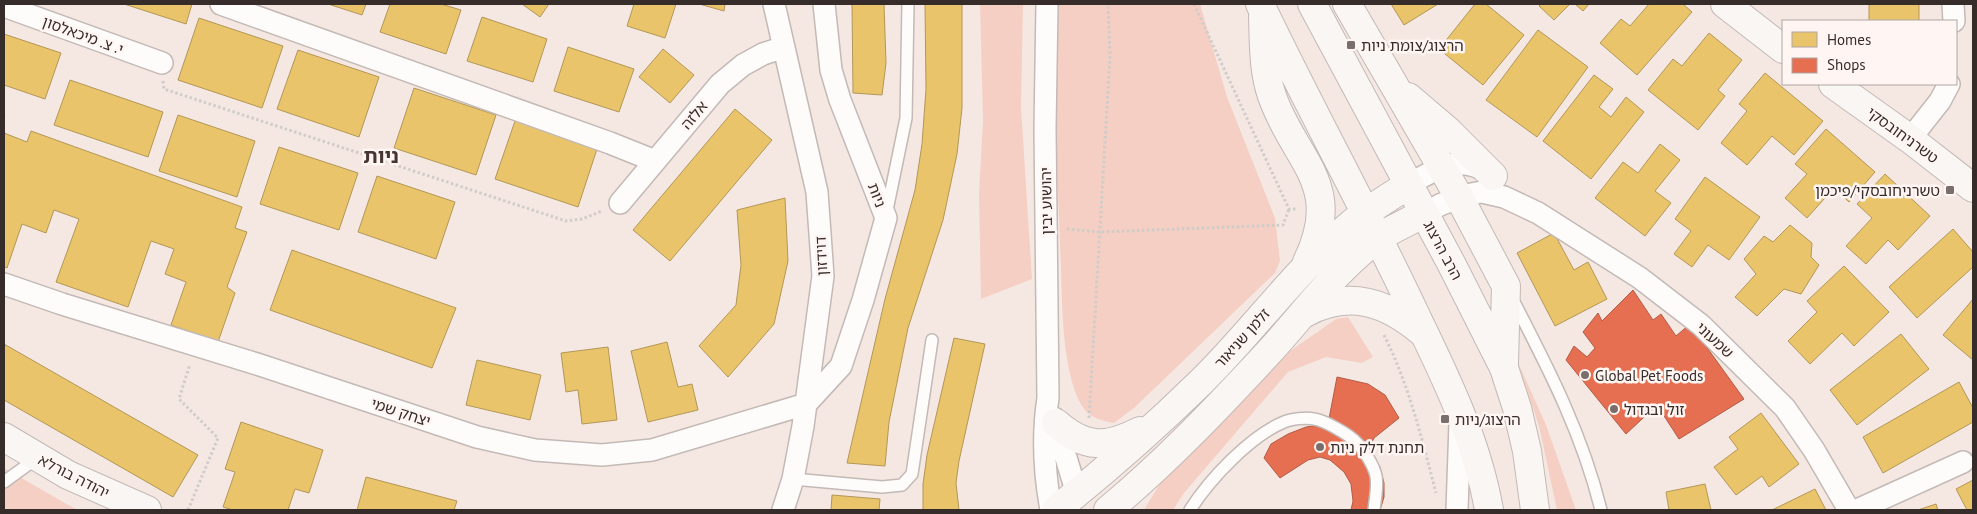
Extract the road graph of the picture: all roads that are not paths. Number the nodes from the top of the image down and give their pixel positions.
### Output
1 (221, 4) edge
2 (774, 4) edge
3 (824, 4) edge
4 (908, 4) edge
5 (1047, 4) edge
6 (1312, 4) edge
7 (1347, 4) edge
8 (1725, 4) edge
9 (1953, 4) edge
10 (4, 6) edge
11 (1261, 6) edge
12 (1954, 20) edge
13 (784, 47) junction
14 (1782, 48) edge
15 (162, 63) road end
16 (1834, 85) edge
17 (1949, 85) edge
18 (1396, 88) junction
19 (1910, 139) junction
20 (655, 161) junction
21 (1441, 166) junction
22 (1493, 176) junction
23 (1408, 185) junction
24 (1973, 188) edge
25 (1459, 197) junction
26 (620, 203) road end
27 (1366, 212) junction
28 (1424, 213) junction
29 (1538, 213) junction
30 (886, 218) junction
31 (1379, 238) junction
32 (1299, 275) junction
33 (4, 284) edge
34 (1506, 286) junction
35 (1304, 314) junction
36 (1426, 336) junction
37 (932, 340) dead end
38 (1504, 368) junction
39 (806, 404) junction
40 (1052, 411) junction
41 (1461, 412) junction
42 (1155, 424) junction
43 (4, 437) edge
44 (38, 457) junction
45 (1963, 462) dead end
46 (792, 479) junction
47 (4, 482) edge
48 (1128, 500) edge
49 (1071, 505) edge
50 (146, 510) edge
51 (783, 510) edge
52 (1051, 510) edge
53 (1108, 510) edge
54 (1190, 510) edge
55 (1374, 510) edge
56 (1457, 510) edge
57 (1490, 510) edge
58 (1535, 510) edge
59 (1601, 510) edge
60 (1849, 510) edge
61 (1857, 510) edge

1 - 20 street
2 - 13 street, דוידזון
3 - 30 street, ניות
4 - 30 lane
5 - 40 street, יהושוע יבין
6 - 23 main road, הרב הרצוג
7 - 18 main road
8 - 14 main road
9 - 12 street
10 - 15 street, י. צ. מיכאלסון
11 - 27 main road
11 - 32 main road
13 - 20 street, אלזה
13 - 39 street, דוידזון
16 - 19 main road, טשרניחובסקי
17 - 19 street
18 - 21 main road
18 - 22 main road
19 - 24 main road, טשרניחובסקי
20 - 26 street, אלזה
21 - 22 street, שמעוני
21 - 23 street, שמעוני
21 - 25 main road
22 - 29 street, שמעוני
23 - 27 main road, זלמן שניאור
23 - 28 main road, הרב הרצוג
25 - 28 street, שמעוני
25 - 29 street, שמעוני
25 - 34 main road
27 - 31 main road
27 - 32 main road, זלמן שניאור
28 - 31 main road, זלמן שניאור
28 - 38 main road, הרב הרצוג
29 - 60 street, שמעוני
30 - 39 street, ניות
31 - 35 main road, זלמן שניאור
31 - 36 main road
32 - 42 main road, זלמן שניאור
33 - 39 street, יצחק שמי
34 - 38 main road
34 - 59 lane
35 - 36 main road
35 - 48 main road, זלמן שניאור
36 - 41 main road
37 - 46 lane
38 - 58 main road, הרב הרצוג
39 - 46 street, דוידזון
40 - 42 main road
40 - 49 street, יהושוע יבין
40 - 52 street, יהושוע יבין
41 - 56 street
41 - 57 main road
42 - 49 main road, זלמן שניאור
43 - 44 main road, יהודה בורלא
44 - 47 lane
44 - 50 main road, יהודה בורלא
45 - 61 street
46 - 51 street, דוידזון
48 - 53 main road, זלמן שניאור
54 - 55 lane

